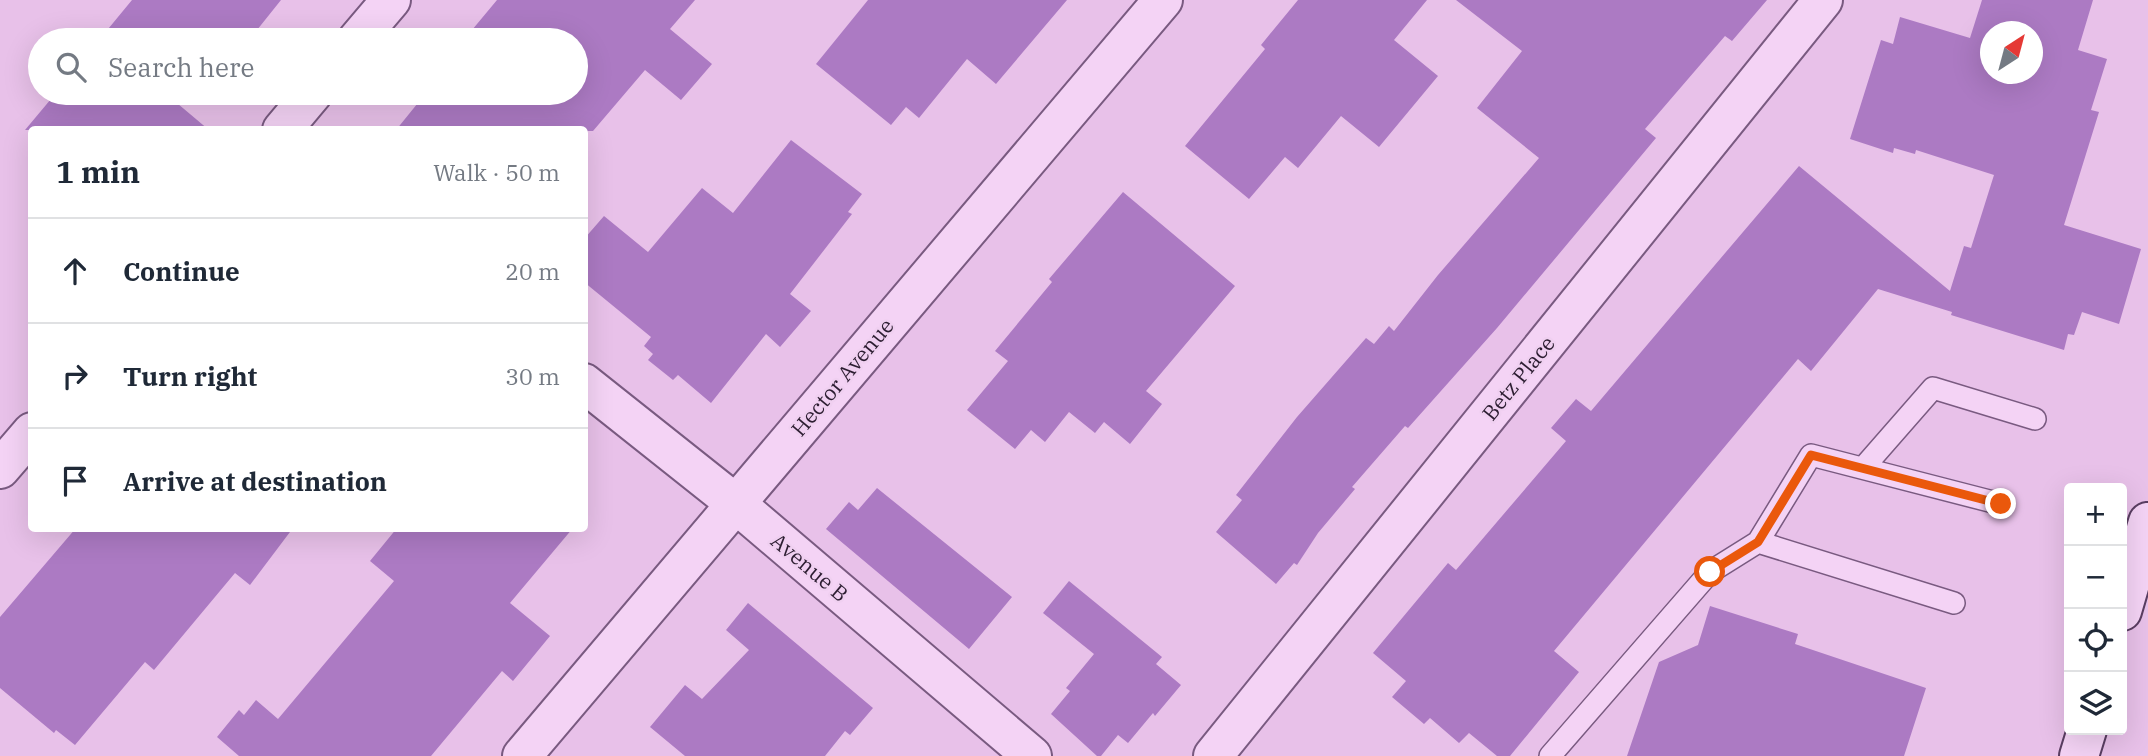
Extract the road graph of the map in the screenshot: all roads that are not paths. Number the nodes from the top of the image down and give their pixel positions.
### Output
1 (391, 0) edge
2 (1163, 0) edge
3 (1824, 0) edge
4 (367, 28) edge
5 (303, 105) edge
6 (285, 126) edge
7 (588, 386) edge
8 (2035, 419) dead end
9 (28, 437) edge
10 (1863, 468) junction
11 (0, 469) edge
12 (735, 503) junction
13 (2001, 504) dead end
14 (2148, 522) edge
15 (1758, 542) junction
16 (1954, 603) dead end
17 (2123, 609) edge
18 (2085, 735) edge
19 (522, 756) edge
20 (1032, 756) edge
21 (1213, 756) edge
22 (1550, 756) edge
23 (2079, 756) edge

1 - 4 street
2 - 12 street, Hector Avenue
3 - 21 street, Betz Place
5 - 6 street
7 - 12 street, Avenue B
8 - 10 lane
9 - 11 street
10 - 13 lane
10 - 15 lane
12 - 19 street, Hector Avenue
12 - 20 street, Avenue B
14 - 17 street
15 - 16 lane
15 - 22 lane
18 - 23 street

